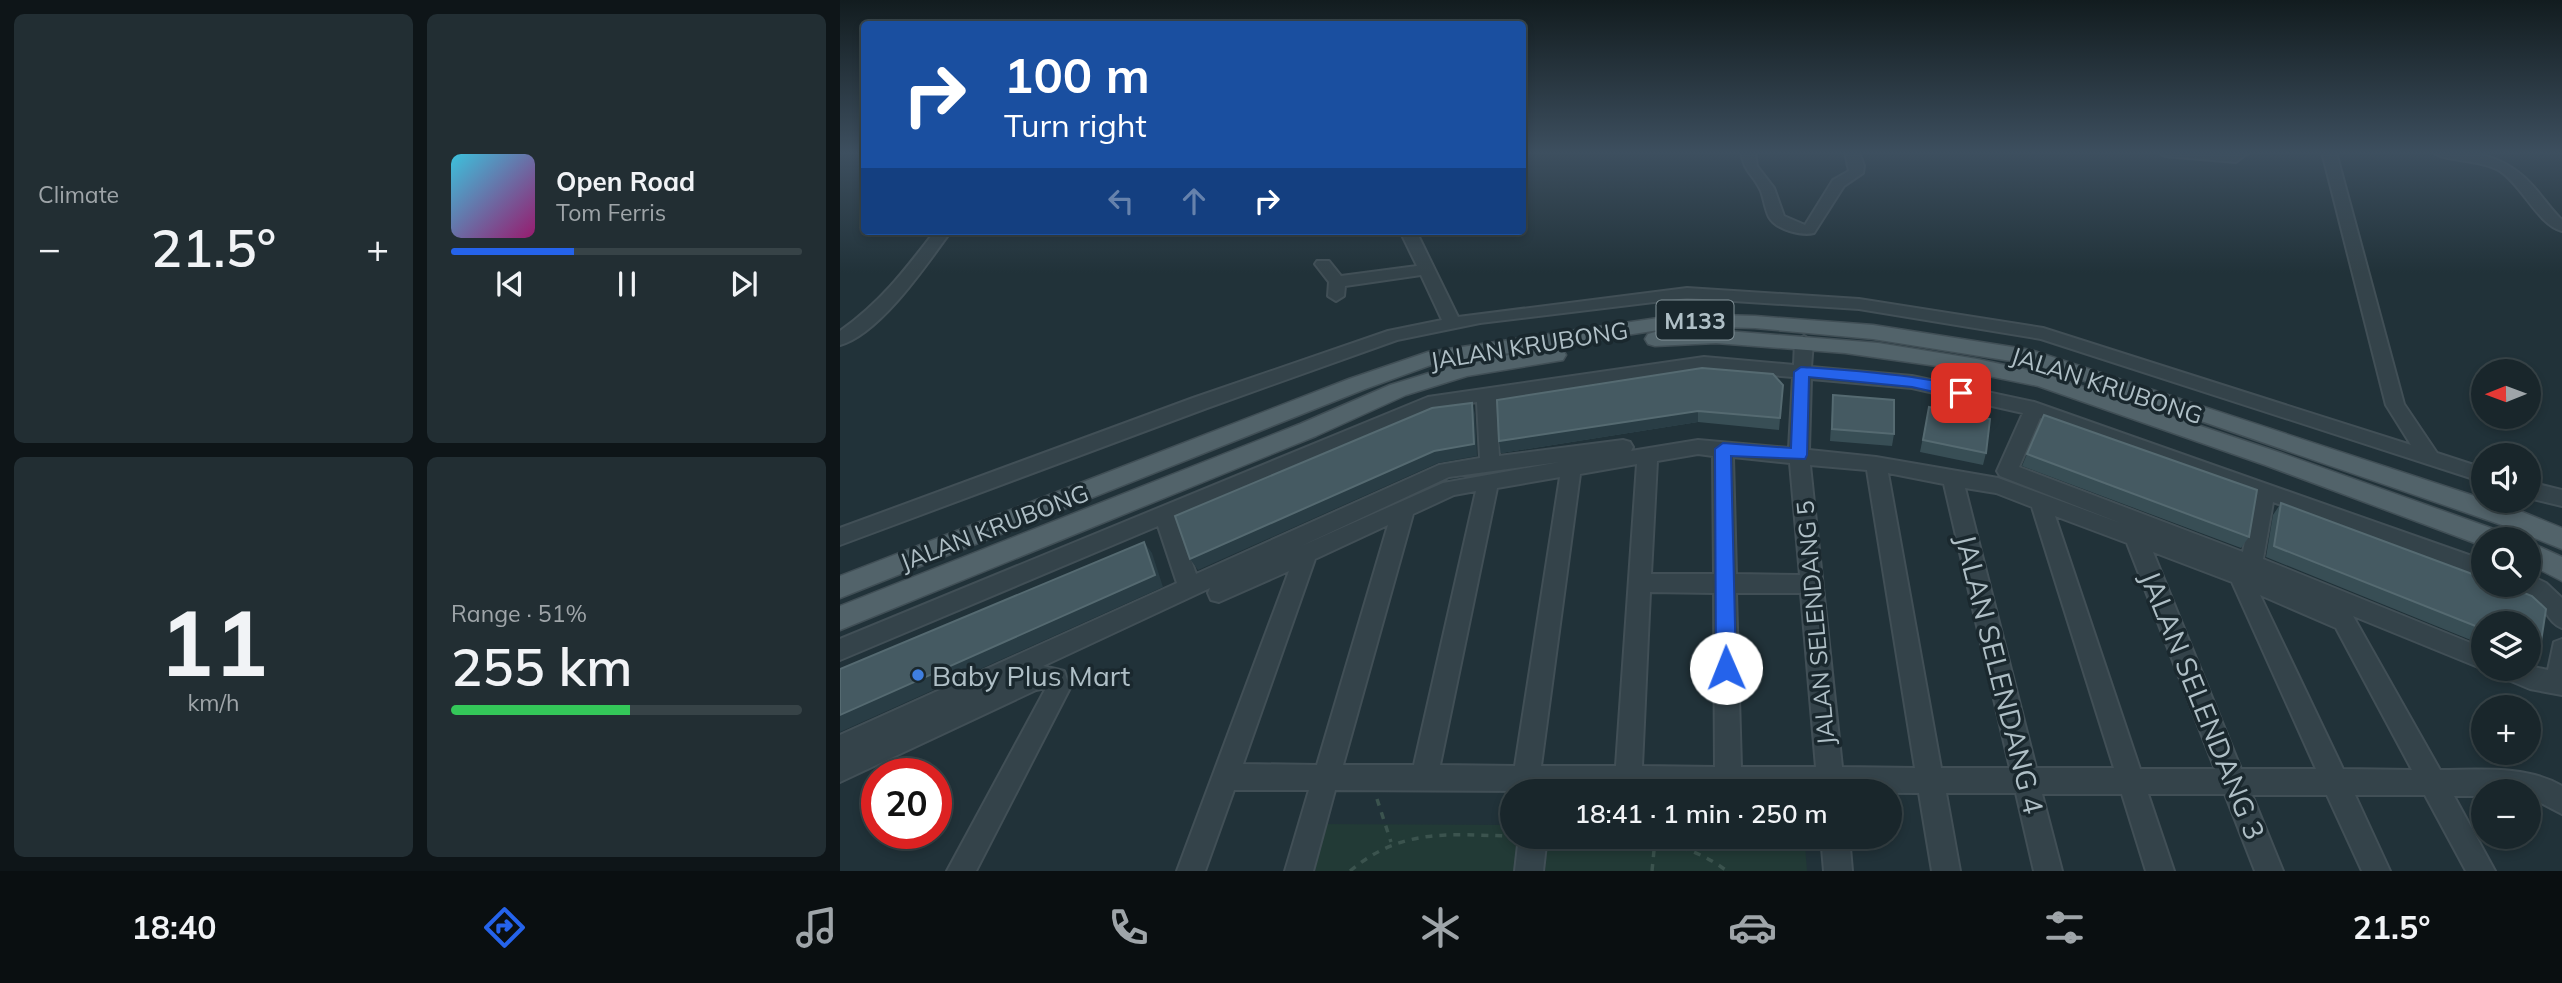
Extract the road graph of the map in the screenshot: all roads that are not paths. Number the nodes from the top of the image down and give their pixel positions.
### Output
1 (1769, 193) edge
2 (1833, 193) edge
3 (2339, 193) edge
4 (2530, 193) edge
5 (2562, 226) edge
6 (940, 235) edge
7 (1410, 235) edge
8 (1323, 264) dead end
9 (1426, 269) junction
10 (1451, 323) junction
11 (840, 339) edge
12 (1804, 342) junction
13 (1801, 372) junction
14 (1486, 395) junction
15 (2035, 409) junction
16 (1304, 419) junction
17 (1723, 449) junction
18 (1799, 449) junction
19 (1647, 457) junction
20 (2430, 458) junction
21 (1876, 464) junction
22 (1571, 468) junction
23 (2471, 471) edge
24 (1489, 473) junction
25 (1953, 478) junction
26 (2265, 491) junction
27 (2541, 493) edge
28 (2562, 498) edge
29 (2040, 501) junction
30 (1403, 511) junction
31 (1164, 514) junction
32 (2511, 518) junction
33 (2562, 526) edge
34 (2471, 531) edge
35 (840, 537) edge
36 (2136, 538) junction
37 (2562, 539) edge
38 (1306, 554) junction
39 (2541, 557) edge
40 (2471, 565) edge
41 (2562, 567) edge
42 (2245, 570) junction
43 (1639, 583) junction
44 (1724, 584) junction
45 (1811, 584) junction
46 (840, 587) edge
47 (1190, 588) junction
48 (2541, 592) edge
49 (1219, 593) dead end
50 (840, 618) edge
51 (2562, 618) edge
52 (2562, 649) edge
53 (840, 650) edge
54 (2471, 655) edge
55 (2541, 680) edge
56 (2560, 683) edge
57 (840, 748) edge
58 (840, 769) edge
59 (1226, 777) junction
60 (1326, 778) junction
61 (1424, 778) junction
62 (1536, 779) edge
63 (1628, 779) edge
64 (1728, 779) edge
65 (1830, 779) edge
66 (1930, 780) junction
67 (1500, 781) edge
68 (1902, 781) edge
69 (2026, 781) junction
70 (2131, 781) junction
71 (2233, 782) junction
72 (2334, 782) junction
73 (2432, 783) junction
74 (2562, 801) edge
75 (1532, 849) edge
76 (1836, 849) edge
77 (961, 871) edge
78 (1191, 871) edge
79 (1298, 871) edge
80 (1529, 871) edge
81 (1838, 871) edge
82 (1946, 871) edge
83 (2048, 871) edge
84 (2160, 871) edge
85 (2269, 871) edge
86 (2376, 871) edge
87 (2482, 871) edge

1 - 2 street
3 - 20 street
4 - 5 street
6 - 11 street
7 - 9 street
8 - 9 street
9 - 10 street
10 - 20 street
10 - 35 street
12 - 13 street, JALAN SELENDANG 5
12 - 16 main road, JALAN KRUBONG / M133
12 - 34 main road, JALAN KRUBONG / M133
13 - 14 street
13 - 15 street
13 - 18 street, JALAN SELENDANG 5
14 - 24 street
14 - 31 street
15 - 26 street
15 - 42 street
16 - 16 main road
16 - 32 main road, JALAN KRUBONG / M133
16 - 46 main road, JALAN KRUBONG / M133
16 - 50 main road, JALAN KRUBONG / M133
17 - 18 street
17 - 19 street
17 - 44 street
18 - 21 street
18 - 24 street
18 - 45 street, JALAN SELENDANG 5
19 - 22 street
19 - 43 street
20 - 23 street
21 - 25 street
21 - 66 street
22 - 24 street
22 - 62 street
24 - 30 street
24 - 47 street
24 - 61 street
25 - 29 street
25 - 69 street, JALAN SELENDANG 4
26 - 40 street
26 - 42 street
27 - 28 street
29 - 36 street
29 - 70 street
30 - 38 street
30 - 60 street
31 - 47 street
31 - 53 street
32 - 33 main road
32 - 37 main road, JALAN KRUBONG / M133
36 - 42 street
36 - 71 street, JALAN SELENDANG 3
38 - 49 street
38 - 59 street
39 - 41 main road
42 - 54 street
42 - 72 street
42 - 73 street
43 - 44 street
43 - 63 street
44 - 45 street
44 - 64 street
45 - 65 street, JALAN SELENDANG 5
47 - 57 street
48 - 51 street
52 - 56 street
55 - 56 street
58 - 77 street
59 - 60 street
59 - 78 street
60 - 61 street
60 - 79 street
61 - 67 street
66 - 68 street
66 - 69 street
66 - 82 street
69 - 70 street
69 - 83 street, JALAN SELENDANG 4
70 - 71 street
70 - 84 street
71 - 72 street
71 - 85 street, JALAN SELENDANG 3
72 - 73 street
72 - 86 street
73 - 74 street
73 - 87 street
75 - 80 street
76 - 81 street

